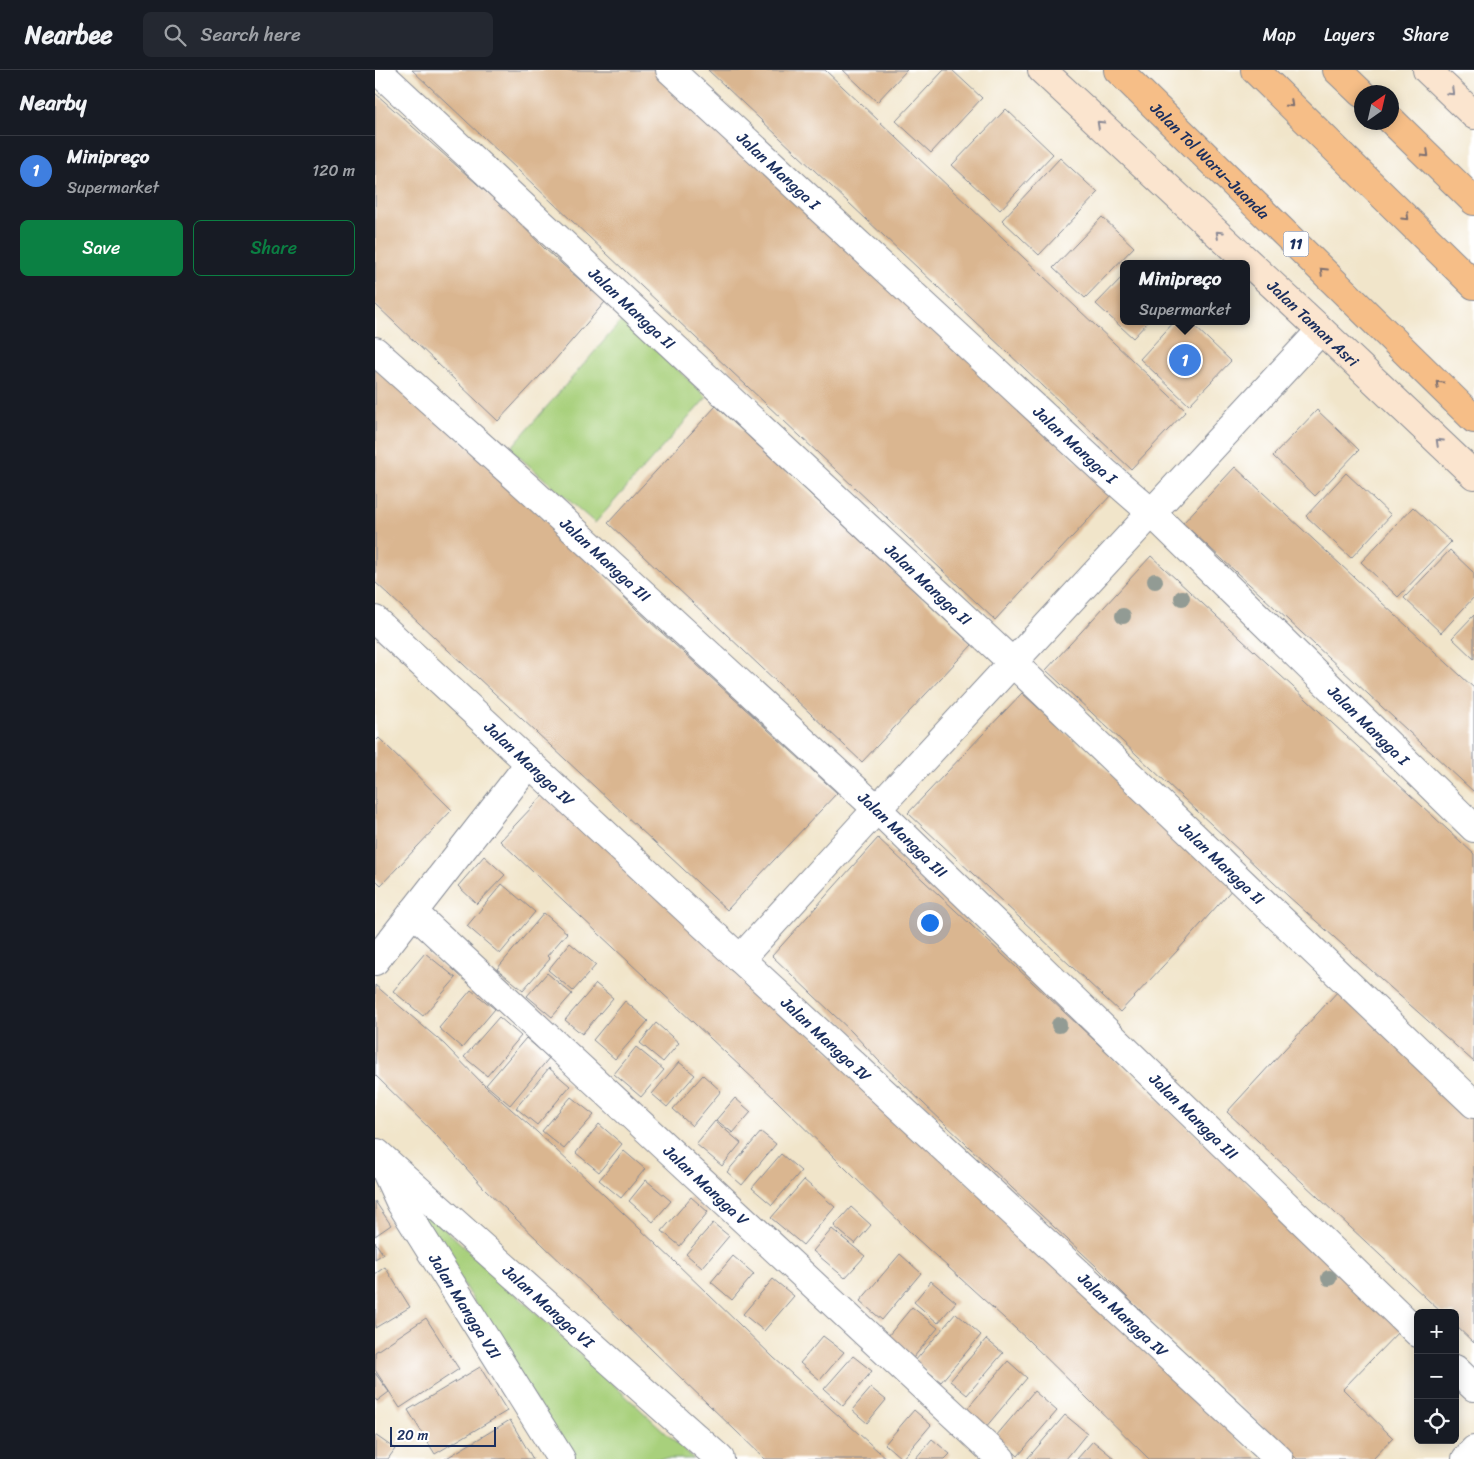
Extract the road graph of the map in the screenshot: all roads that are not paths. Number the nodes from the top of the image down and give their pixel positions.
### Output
1 (377, 70) edge
2 (670, 70) edge
3 (1042, 70) edge
4 (1117, 70) edge
5 (1255, 70) edge
6 (1337, 70) edge
7 (1427, 70) edge
8 (1354, 86) edge
9 (1474, 115) edge
10 (1399, 128) edge
11 (1474, 201) edge
12 (1246, 260) edge
13 (1250, 264) edge
14 (1474, 285) edge
15 (1321, 330) junction
16 (375, 351) edge
17 (1474, 418) edge
18 (1474, 475) edge
19 (1151, 513) junction
20 (375, 620) edge
21 (1013, 663) junction
22 (529, 764) junction
23 (877, 809) junction
24 (1474, 828) edge
25 (413, 912) junction
26 (741, 959) junction
27 (375, 961) edge
28 (1474, 1104) edge
29 (376, 1151) edge
30 (1414, 1329) edge
31 (1459, 1373) edge
32 (1474, 1388) edge
33 (1474, 1450) edge
34 (561, 1459) edge
35 (720, 1459) edge
36 (1001, 1459) edge
37 (1279, 1459) edge
38 (1466, 1459) edge

1 - 21 street, Jalan Mangga II
2 - 19 street, Jalan Mangga I
12 -> 3 main road, Jalan Taman Asri
17 -> 4 highway, Jalan Tol Waru–Juanda / 11
5 -> 14 highway
6 - 8 highway
7 -> 9 main road
10 -> 11 highway
15 -> 13 main road, Jalan Taman Asri
18 -> 15 main road, Jalan Taman Asri
15 - 19 street
16 - 23 street, Jalan Mangga III
19 - 21 street
19 - 24 street, Jalan Mangga I
20 - 22 street, Jalan Mangga IV
21 - 23 street
21 - 28 street, Jalan Mangga II
22 - 25 street
22 - 26 street, Jalan Mangga IV
23 - 26 street
23 - 30 street, Jalan Mangga III
25 - 27 street
25 - 36 street, Jalan Mangga V
26 - 37 street, Jalan Mangga IV
29 - 34 street, Jalan Mangga VII
29 - 35 street, Jalan Mangga VI
31 - 32 street
33 - 38 street

